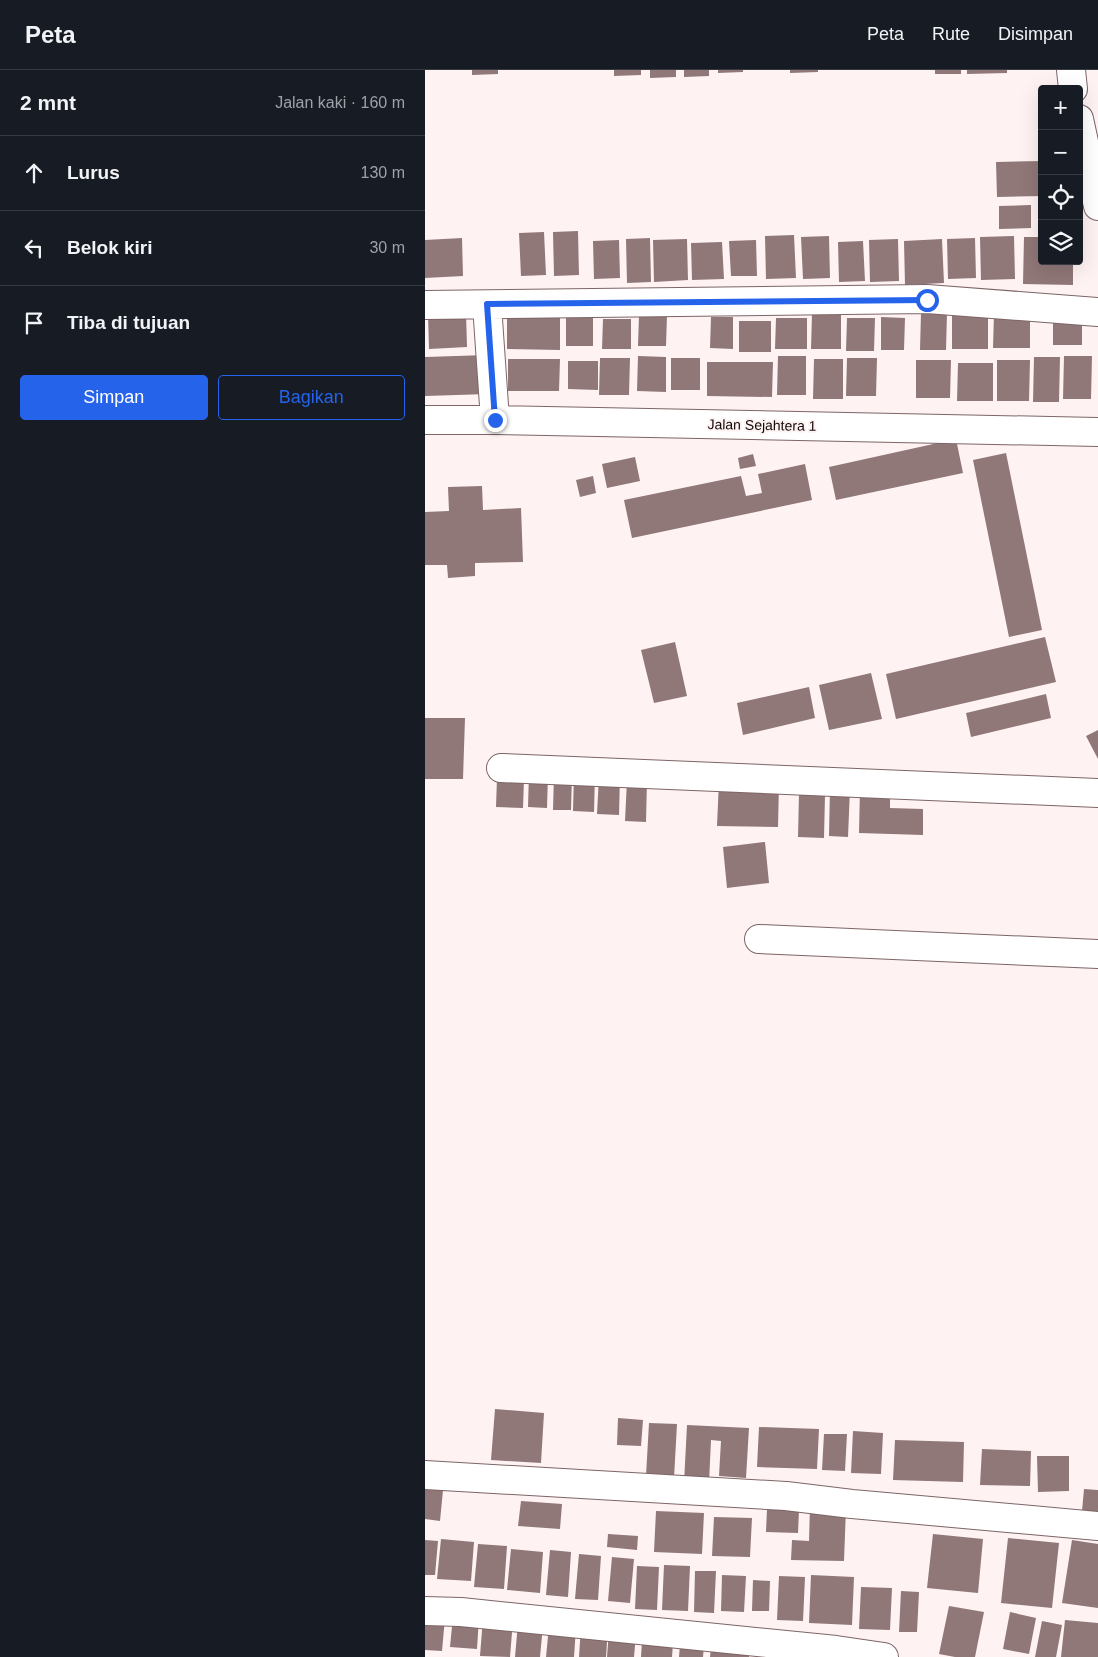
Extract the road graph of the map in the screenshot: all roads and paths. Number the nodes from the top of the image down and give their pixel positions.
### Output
1 (1071, 70) edge
2 (1073, 85) edge
3 (1083, 130) edge
4 (1093, 160) edge
5 (1098, 206) edge
6 (487, 304) junction
7 (425, 305) edge
8 (1098, 312) edge
9 (425, 420) edge
10 (495, 420) junction
11 (1098, 432) edge
12 (501, 768) dead end
13 (1098, 793) edge
14 (759, 940) dead end
15 (1098, 954) edge
16 (425, 1475) edge
17 (1098, 1526) edge
18 (425, 1611) edge
19 (836, 1654) edge
20 (884, 1657) edge

1 - 2 street
3 - 4 street
4 - 5 street
6 - 7 street
6 - 8 street
6 - 10 street
9 - 10 street, Jalan Sejahtera 1
10 - 11 street, Jalan Sejahtera 1
12 - 13 street
14 - 15 street
16 - 17 street
18 - 19 street
19 - 20 street

